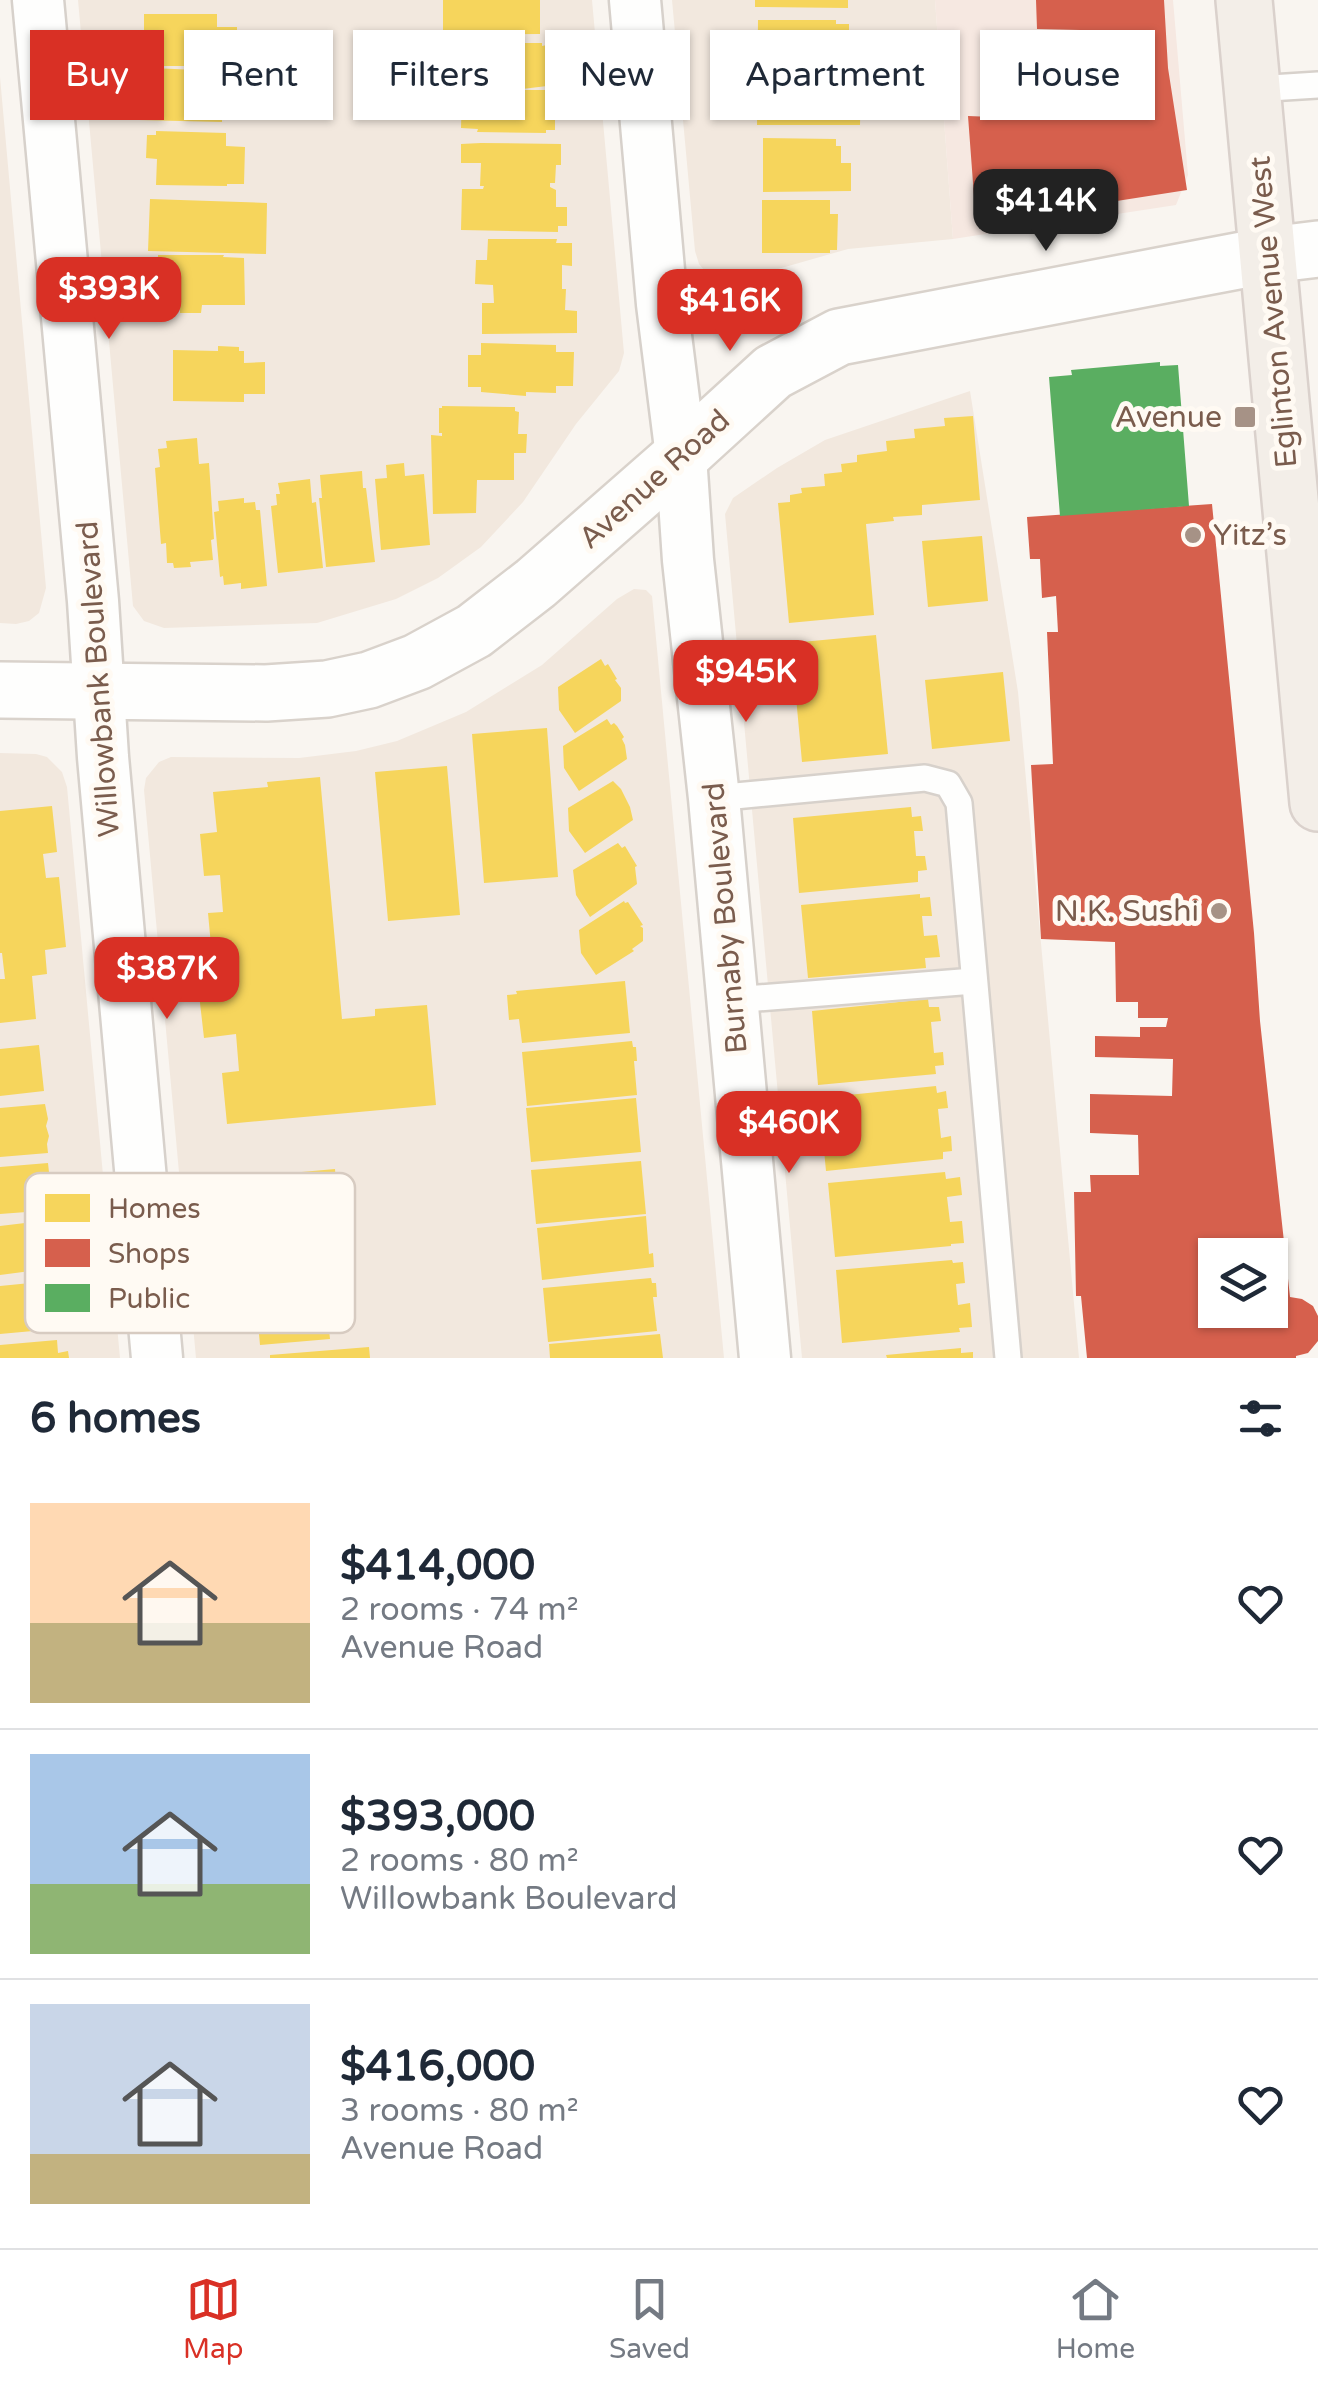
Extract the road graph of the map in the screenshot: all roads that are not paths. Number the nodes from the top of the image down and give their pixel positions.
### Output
1 (38, 0) edge
2 (635, 0) edge
3 (1244, 0) edge
4 (1318, 85) edge
5 (1252, 89) junction
6 (1294, 252) edge
7 (681, 456) junction
8 (0, 690) edge
9 (99, 691) junction
10 (714, 798) junction
11 (1318, 803) edge
12 (974, 981) junction
13 (733, 1000) junction
14 (140, 1173) edge
15 (155, 1333) edge
16 (157, 1358) edge
17 (765, 1358) edge
18 (1008, 1358) edge

1 - 9 street, Willowbank Boulevard
2 - 7 street, Burnaby Boulevard
3 - 5 main road, Eglinton Avenue West
4 - 5 lane
5 - 6 main road, Eglinton Avenue West
6 - 7 main road, Avenue Road
6 - 11 main road, Eglinton Avenue West
7 - 9 main road, Avenue Road
7 - 10 street, Burnaby Boulevard
8 - 9 main road, Avenue Road
9 - 14 street, Willowbank Boulevard
10 - 12 lane
10 - 13 street, Burnaby Boulevard
12 - 13 lane
12 - 18 lane
13 - 17 street, Burnaby Boulevard
15 - 16 street, Willowbank Boulevard

